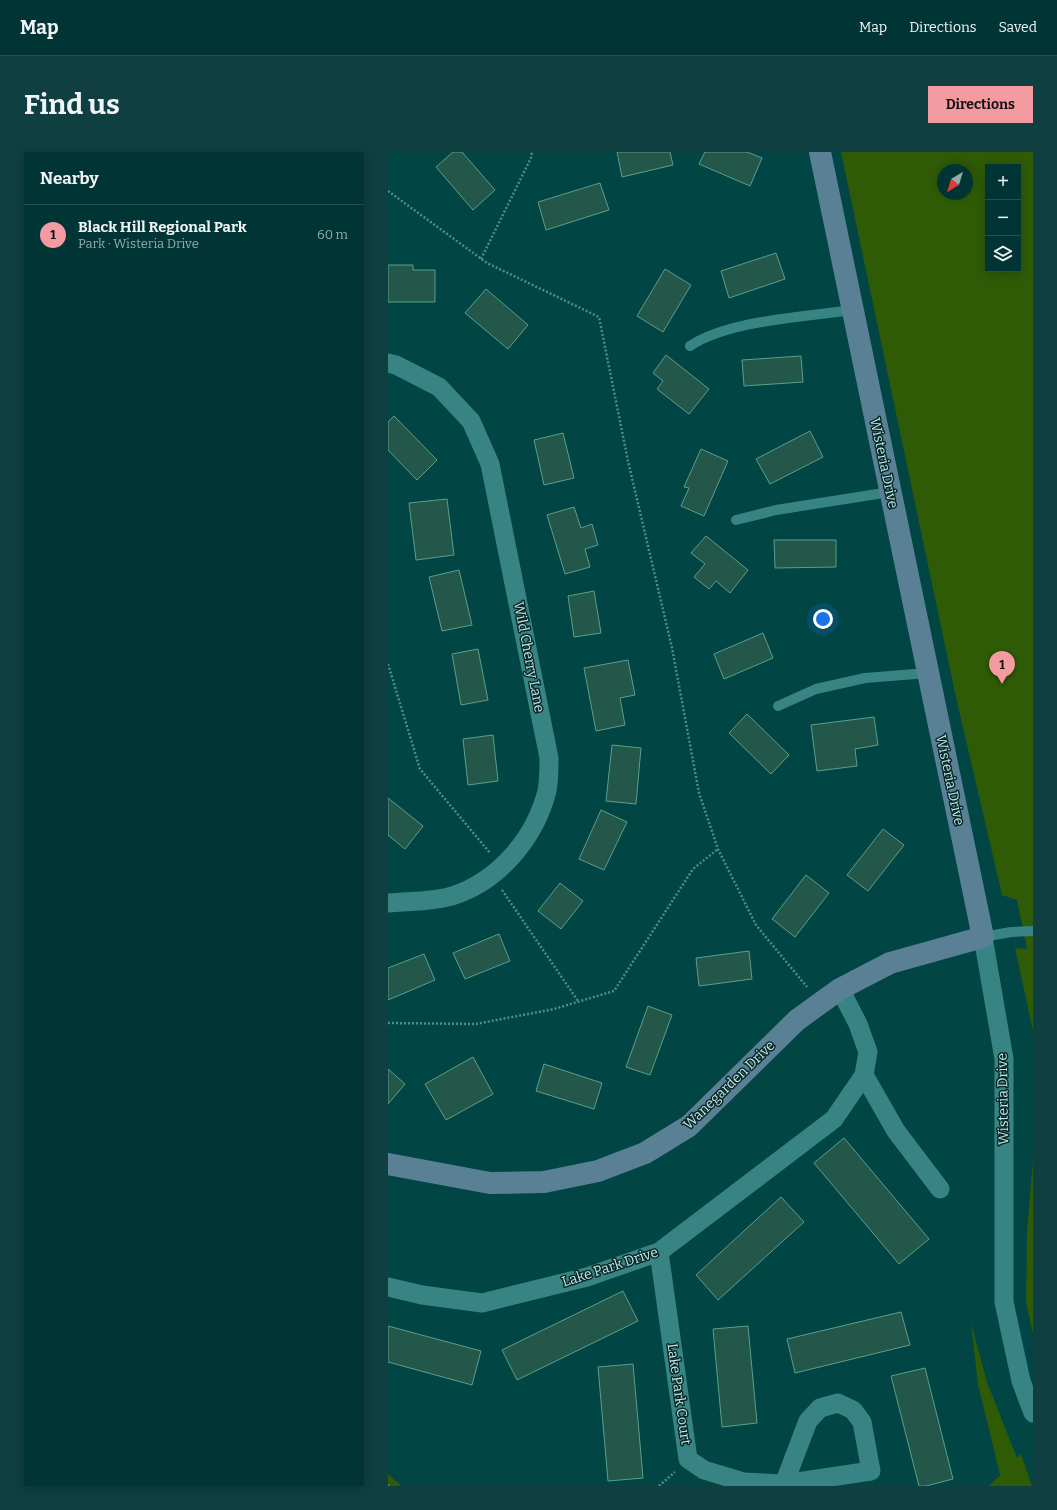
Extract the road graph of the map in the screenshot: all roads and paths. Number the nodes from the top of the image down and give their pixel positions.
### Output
1 (532, 152) edge
2 (820, 152) edge
3 (388, 191) edge
4 (481, 259) junction
5 (852, 310) junction
6 (690, 346) dead end
7 (388, 363) edge
8 (890, 492) junction
9 (736, 520) dead end
10 (388, 664) edge
11 (928, 673) junction
12 (778, 706) dead end
13 (718, 849) junction
14 (497, 871) junction
15 (388, 903) edge
16 (1033, 931) edge
17 (983, 937) junction
18 (840, 989) junction
19 (578, 1002) junction
20 (820, 1004) junction
21 (388, 1022) edge
22 (864, 1075) junction
23 (388, 1164) edge
24 (940, 1189) dead end
25 (659, 1252) junction
26 (388, 1287) edge
27 (1033, 1413) edge
28 (784, 1484) junction

1 - 4 path
2 - 5 street, Wisteria Drive
3 - 4 path
4 - 13 path
5 - 6 lane
5 - 8 street, Wisteria Drive
7 - 14 street, Wild Cherry Lane
8 - 9 lane
8 - 11 street, Wisteria Drive
10 - 14 path
11 - 12 lane
11 - 17 street, Wisteria Drive
13 - 19 path
13 - 20 path
14 - 15 street, Wild Cherry Lane
14 - 19 path
16 - 17 lane
17 - 18 street, Wanegarden Drive
17 - 27 street, Wisteria Drive
18 - 20 street, Wanegarden Drive
18 - 22 street, Lake Park Drive
19 - 21 path
20 - 23 street, Wanegarden Drive
22 - 24 street
22 - 25 street, Lake Park Drive
25 - 26 street, Lake Park Drive
25 - 28 street, Lake Park Court
28 - 28 street, Lake Park Court

